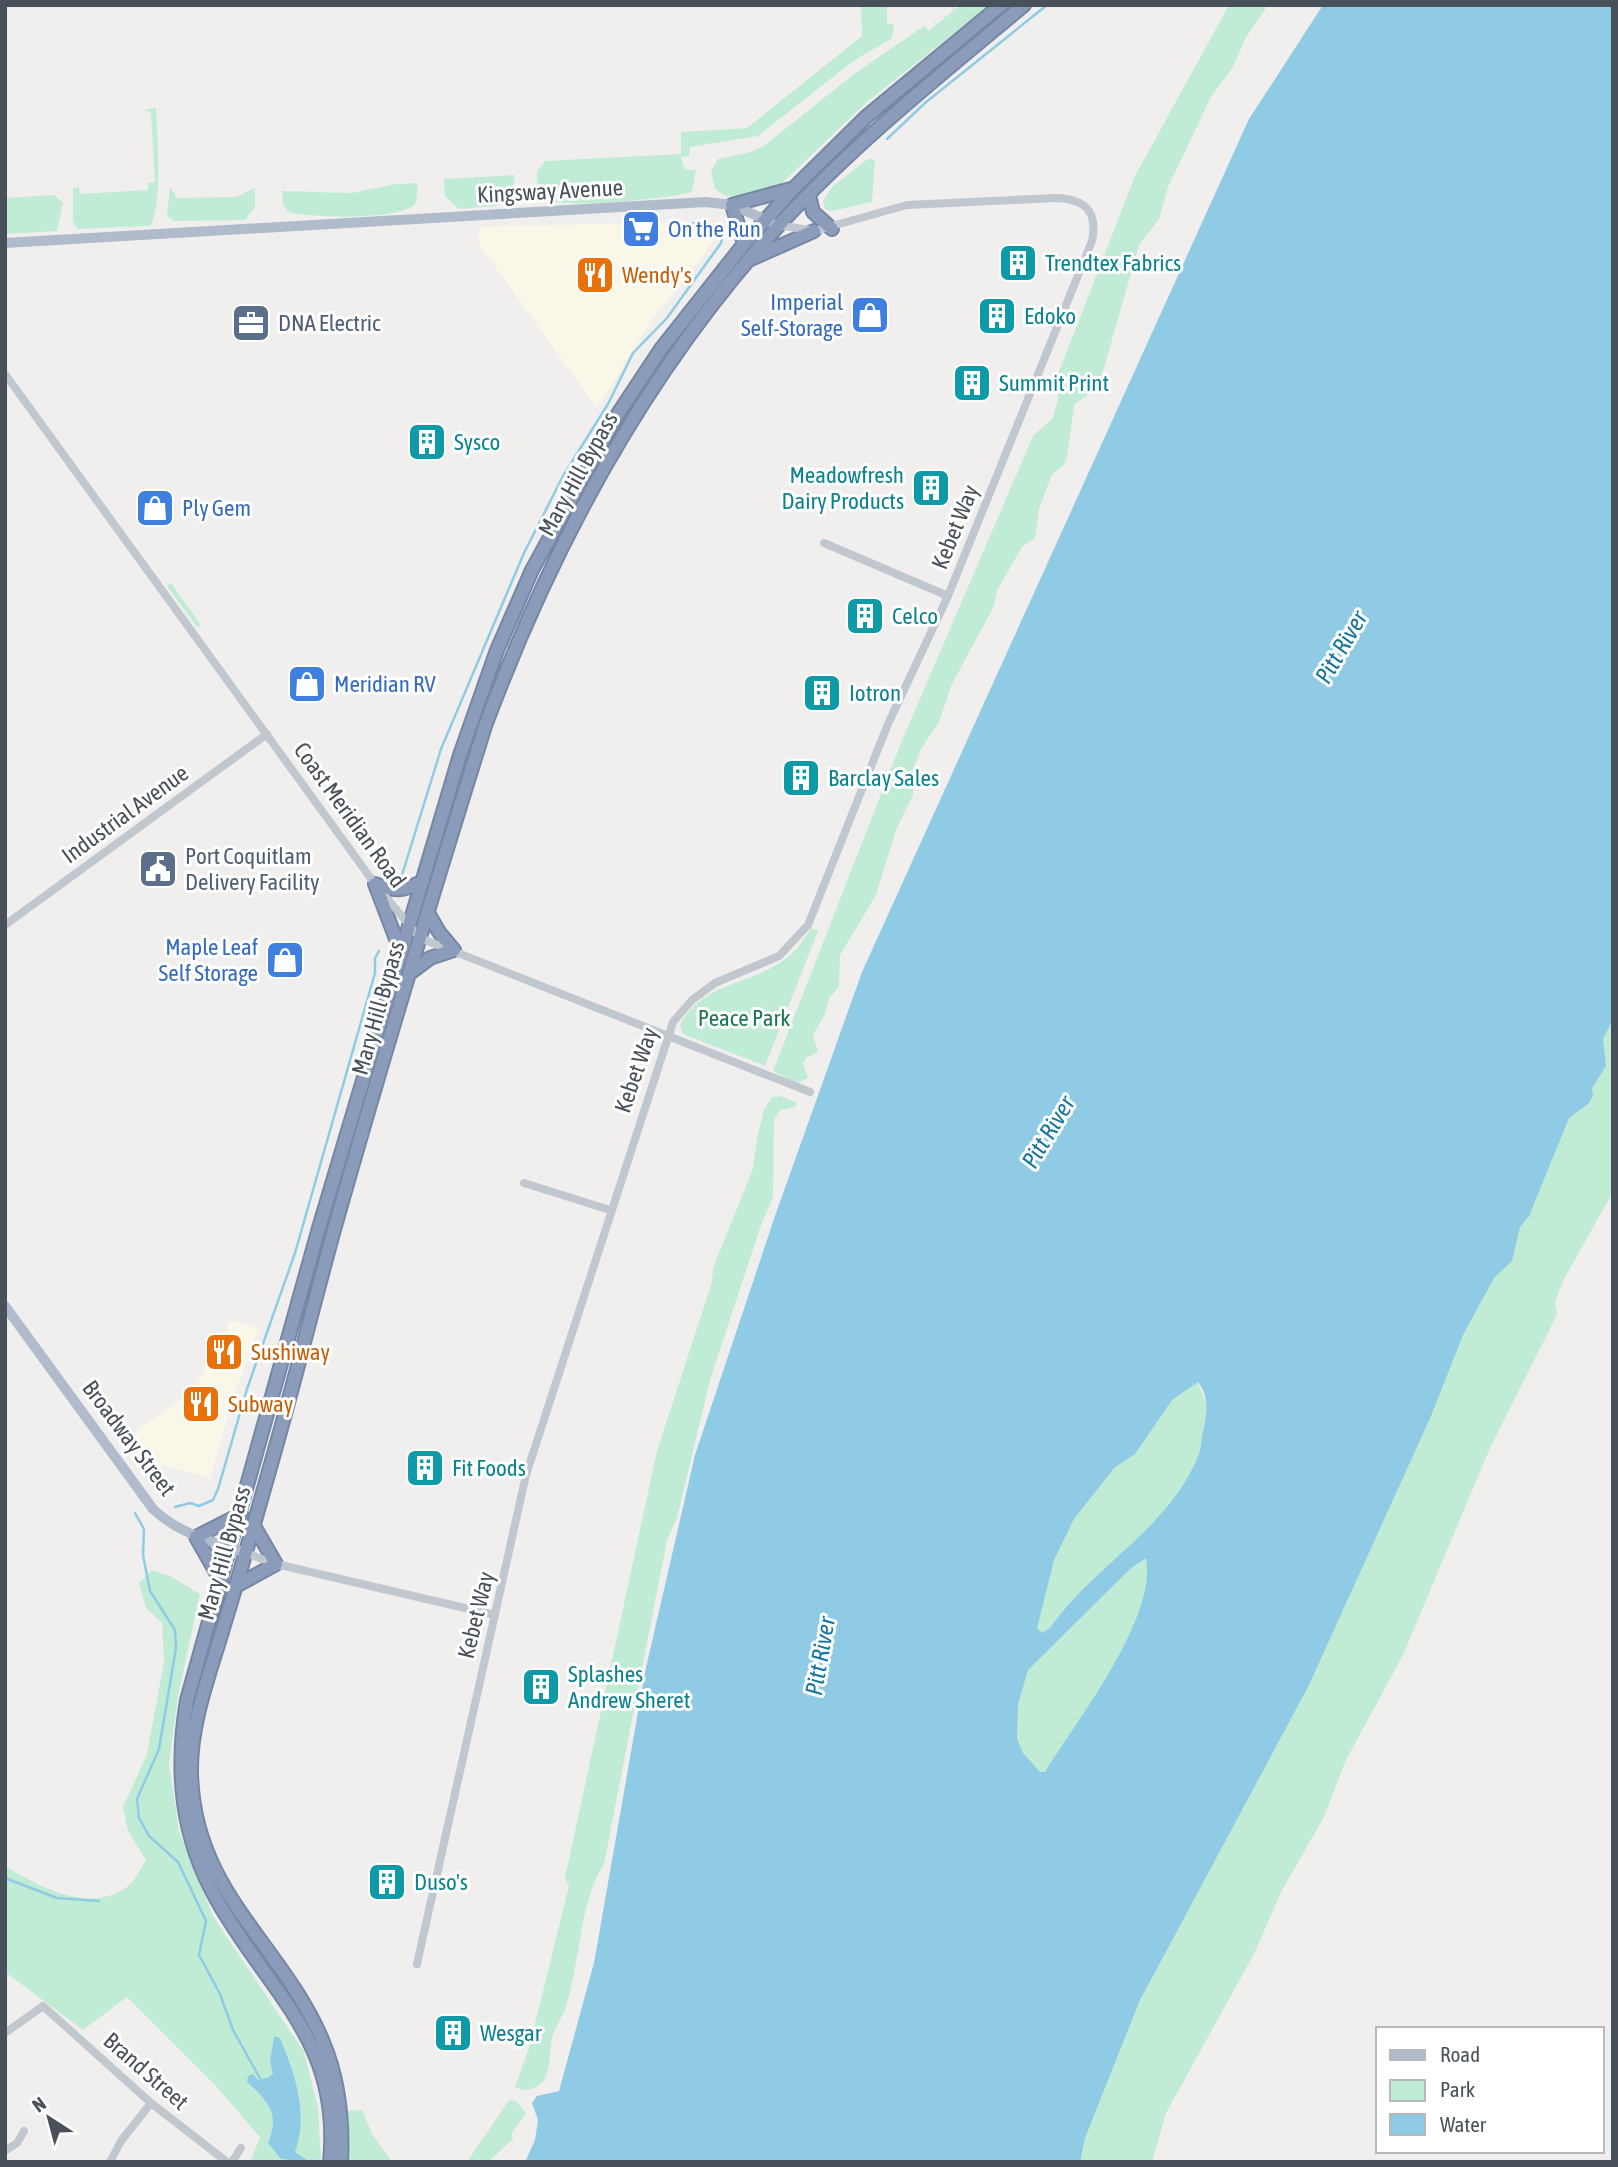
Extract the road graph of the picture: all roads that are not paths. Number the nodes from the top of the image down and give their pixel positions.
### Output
1 (1001, 5) edge
2 (1024, 5) edge
3 (794, 188) junction
4 (809, 195) junction
5 (732, 205) junction
6 (1087, 206) joint
7 (765, 219) junction
8 (779, 225) junction
9 (832, 229) junction
10 (814, 232) junction
11 (5, 243) edge
12 (744, 244) junction
13 (751, 259) junction
14 (5, 374) edge
15 (824, 543) dead end
16 (948, 596) junction
17 (267, 734) junction
18 (423, 881) junction
19 (375, 884) junction
20 (428, 913) junction
21 (5, 925) edge
22 (408, 926) junction
23 (420, 938) junction
24 (454, 950) junction
25 (401, 952) junction
26 (410, 973) junction
27 (668, 1036) junction
28 (810, 1092) dead end
29 (524, 1184) dead end
30 (610, 1210) junction
31 (5, 1306) edge
32 (241, 1514) junction
33 (254, 1526) junction
34 (196, 1537) junction
35 (230, 1548) junction
36 (246, 1553) junction
37 (276, 1564) junction
38 (221, 1581) junction
39 (236, 1586) junction
40 (495, 1615) junction
41 (417, 1964) dead end
42 (5, 2033) edge
43 (151, 2104) junction
44 (24, 2131) dead end
45 (241, 2148) dead end
46 (5, 2151) edge
47 (110, 2162) edge
48 (226, 2162) edge
49 (232, 2162) edge
50 (330, 2162) edge
51 (341, 2162) edge

1 - 3 highway, Mary Hill Bypass
2 - 4 highway, Mary Hill Bypass
3 - 5 highway
3 - 7 highway, Mary Hill Bypass
4 - 8 highway, Mary Hill Bypass
4 - 9 highway
5 - 7 main road, Kingsway Avenue
5 - 11 main road, Kingsway Avenue
5 - 12 highway
6 - 9 street, Kingsway Avenue
6 - 16 street, Kebet Way
7 - 8 main road, Kingsway Avenue
7 - 12 highway, Mary Hill Bypass
8 - 10 street, Kingsway Avenue
8 - 13 highway, Mary Hill Bypass
9 - 10 street, Kingsway Avenue
10 - 13 highway
12 - 18 highway, Mary Hill Bypass
13 - 20 highway, Mary Hill Bypass
14 - 17 street, Coast Meridian Road
15 - 16 street
16 - 27 street, Kebet Way
17 - 19 street, Coast Meridian Road
17 - 21 street, Industrial Avenue
18 - 19 highway
18 - 22 highway, Mary Hill Bypass
19 - 22 street, Coast Meridian Road
19 - 25 highway
20 - 23 highway, Mary Hill Bypass
20 - 24 highway
22 - 23 street, Coast Meridian Road
22 - 25 highway, Mary Hill Bypass
23 - 24 street, Coast Meridian Road
23 - 26 highway, Mary Hill Bypass
24 - 26 highway
24 - 27 street, Coast Meridian Road
25 - 32 highway, Mary Hill Bypass
26 - 33 highway, Mary Hill Bypass
27 - 28 street, Coast Meridian Road
27 - 30 street, Kebet Way
29 - 30 street
30 - 40 street, Kebet Way
31 - 34 main road, Broadway Street
32 - 34 highway
32 - 35 highway, Mary Hill Bypass
33 - 36 highway, Mary Hill Bypass
33 - 37 highway
34 - 35 main road, Broadway Street
34 - 38 highway
35 - 36 main road, Broadway Street
35 - 38 highway, Mary Hill Bypass
36 - 37 street, Broadway Street
36 - 39 highway, Mary Hill Bypass
37 - 39 highway
37 - 40 street, Broadway Street
38 - 50 highway, Mary Hill Bypass
39 - 51 highway, Mary Hill Bypass
40 - 41 street, Kebet Way
42 - 43 street, Brand Street
43 - 47 street
43 - 48 street, Brand Street
44 - 46 street
45 - 49 street

